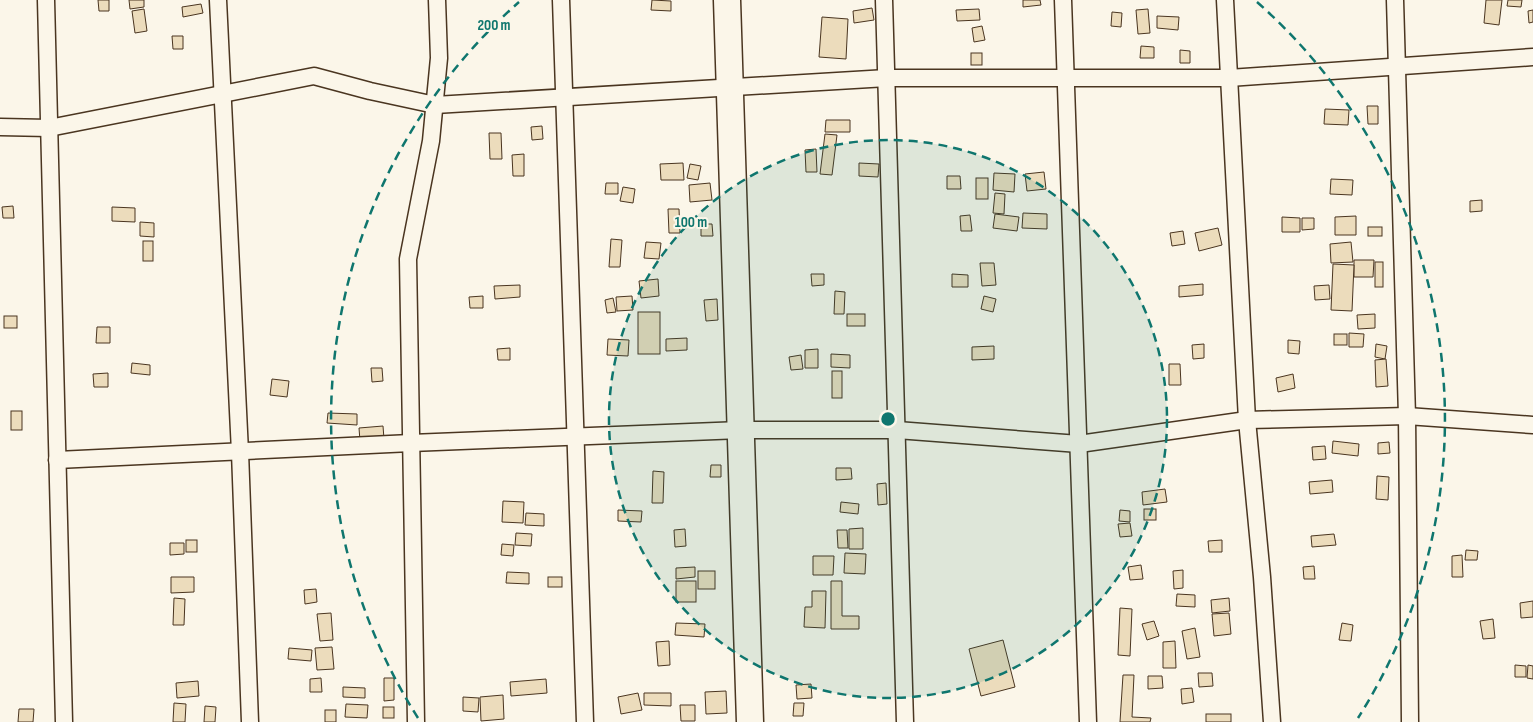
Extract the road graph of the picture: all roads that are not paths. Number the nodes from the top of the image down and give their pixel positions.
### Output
1 (46, 0) edge
2 (218, 0) edge
3 (437, 0) edge
4 (561, 0) edge
5 (726, 0) edge
6 (884, 0) edge
7 (1063, 0) edge
8 (1225, 0) edge
9 (1395, 0) edge
10 (1533, 57) edge
11 (1397, 66) junction
12 (886, 78) junction
13 (1229, 78) junction
14 (1066, 79) junction
15 (729, 87) junction
16 (223, 94) junction
17 (564, 97) junction
18 (435, 105) junction
19 (0, 127) edge
20 (49, 128) junction
21 (1408, 416) junction
22 (1247, 420) junction
23 (1533, 425) edge
24 (741, 430) junction
25 (896, 430) junction
26 (575, 436) junction
27 (411, 443) junction
28 (1078, 444) junction
29 (240, 452) junction
30 (57, 460) junction
31 (64, 722) edge
32 (250, 722) edge
33 (416, 722) edge
34 (585, 722) edge
35 (750, 722) edge
36 (905, 722) edge
37 (1088, 722) edge
38 (1272, 722) edge
39 (1410, 722) edge

1 - 20 street
2 - 16 street
3 - 18 street
4 - 17 street
5 - 15 main road
6 - 12 street
7 - 14 street
8 - 13 street
9 - 11 street
10 - 11 street
11 - 13 street
11 - 21 street
12 - 14 street
12 - 15 street
12 - 25 street
13 - 14 street
13 - 22 street
14 - 28 street
15 - 17 street
15 - 24 main road
16 - 18 street
16 - 20 street
16 - 29 street
17 - 18 street
17 - 26 street
18 - 27 street
19 - 20 street
20 - 30 street
21 - 22 street
21 - 23 street
21 - 39 street
22 - 28 street
22 - 38 street
24 - 25 street
24 - 26 street
24 - 35 main road
25 - 28 street
25 - 36 street
26 - 27 street
26 - 34 street
27 - 29 street
27 - 33 street
28 - 37 street
29 - 30 street
29 - 32 street
30 - 31 street

